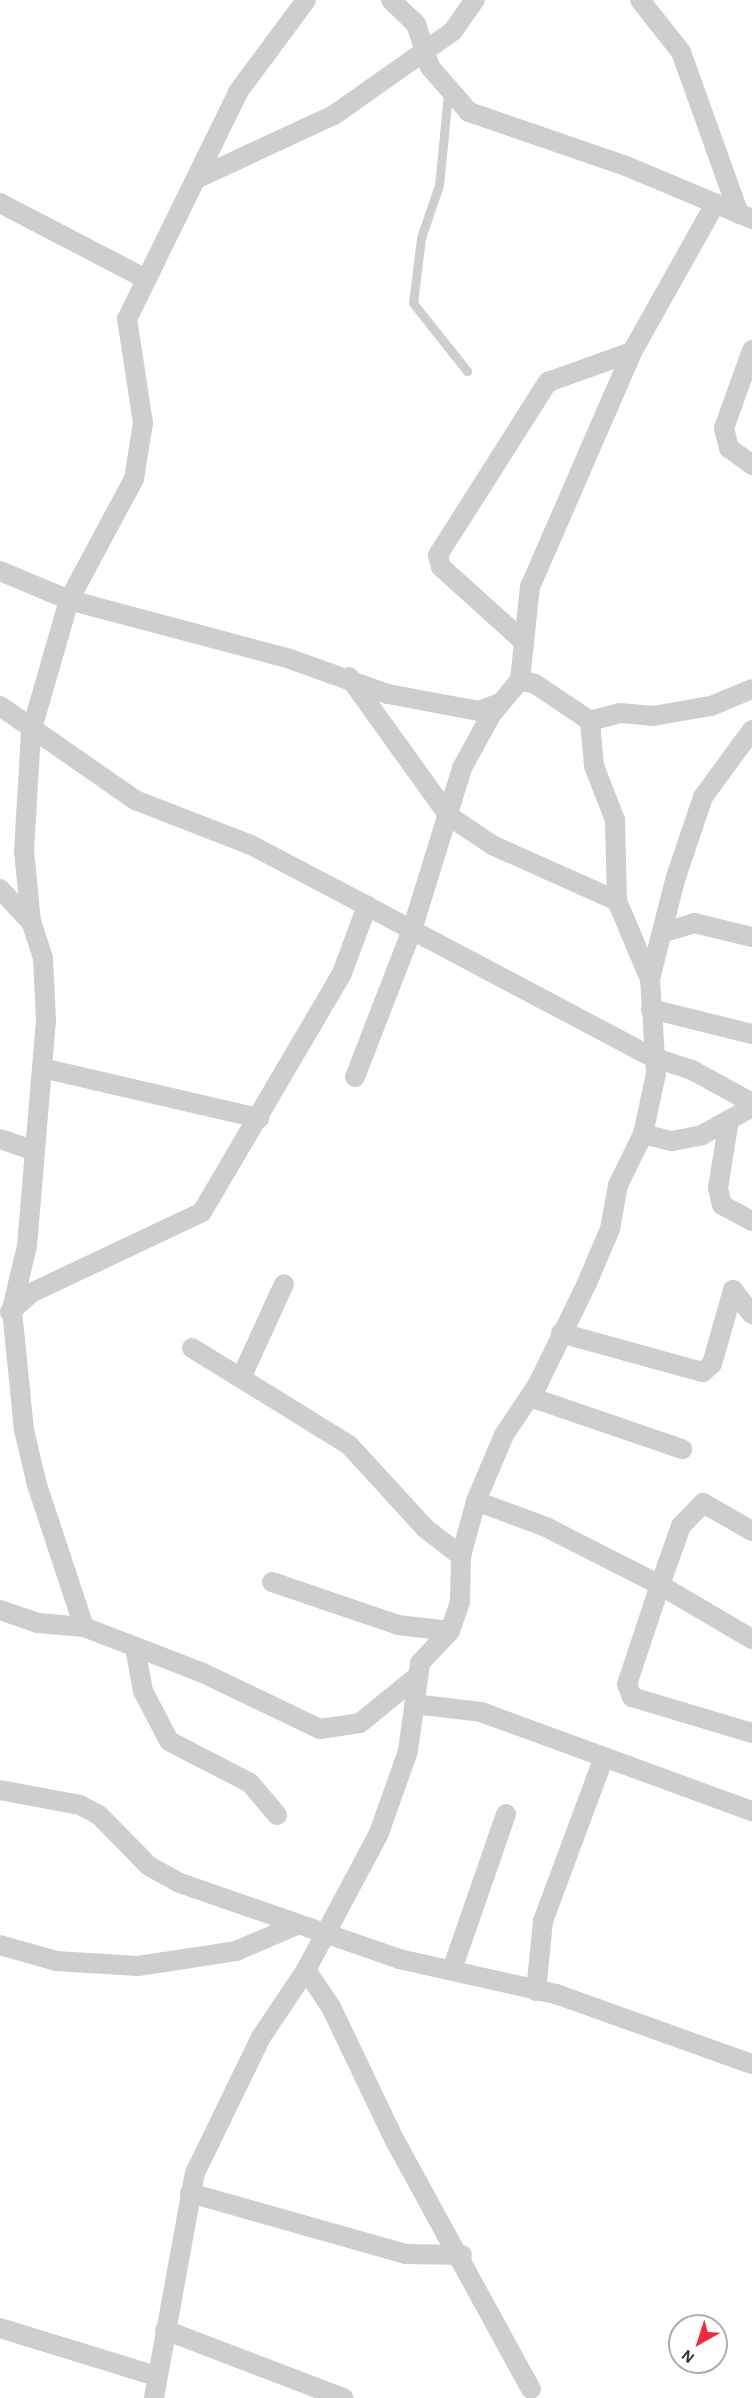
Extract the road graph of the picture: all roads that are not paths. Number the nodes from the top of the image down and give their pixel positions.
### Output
1 (306, 0) edge
2 (391, 0) edge
3 (475, 0) edge
4 (640, 0) edge
5 (425, 52) junction
6 (448, 93) junction
7 (196, 179) junction
8 (0, 202) edge
9 (714, 206) junction
10 (745, 216) edge
11 (144, 278) junction
12 (752, 350) edge
13 (632, 352) junction
14 (467, 371) dead end
15 (752, 465) edge
16 (0, 571) edge
17 (69, 600) junction
18 (524, 642) junction
19 (349, 677) junction
20 (520, 680) junction
21 (752, 689) edge
22 (501, 703) junction
23 (0, 706) edge
24 (590, 721) junction
25 (752, 730) edge
26 (31, 732) junction
27 (449, 816) junction
28 (0, 889) edge
29 (617, 901) junction
30 (367, 906) junction
31 (31, 922) junction
32 (412, 930) junction
33 (665, 932) junction
34 (752, 937) edge
35 (650, 979) junction
36 (651, 1008) junction
37 (752, 1034) edge
38 (652, 1057) junction
39 (42, 1068) junction
40 (356, 1077) dead end
41 (752, 1105) edge
42 (259, 1118) junction
43 (729, 1120) junction
44 (644, 1134) junction
45 (0, 1139) edge
46 (35, 1151) junction
47 (752, 1221) edge
48 (284, 1284) dead end
49 (752, 1314) edge
50 (6, 1316) edge
51 (561, 1333) junction
52 (192, 1348) dead end
53 (241, 1378) junction
54 (530, 1397) junction
55 (682, 1449) dead end
56 (476, 1501) junction
57 (752, 1532) edge
58 (461, 1556) junction
59 (272, 1582) dead end
60 (660, 1585) junction
61 (0, 1610) edge
62 (84, 1627) junction
63 (450, 1631) junction
64 (752, 1639) edge
65 (135, 1648) junction
66 (414, 1679) junction
67 (414, 1704) junction
68 (752, 1733) edge
69 (604, 1757) junction
70 (0, 1790) edge
71 (752, 1811) edge
72 (506, 1814) dead end
73 (277, 1815) dead end
74 (297, 1925) junction
75 (327, 1930) junction
76 (0, 1945) edge
77 (453, 1967) junction
78 (306, 1970) junction
79 (536, 1990) junction
80 (752, 2064) edge
81 (190, 2193) junction
82 (462, 2255) junction
83 (0, 2328) edge
84 (165, 2330) junction
85 (156, 2376) junction
86 (531, 2389) dead end
87 (154, 2398) edge
88 (343, 2398) edge

1 - 7 street
2 - 5 street
3 - 5 street
4 - 10 street
5 - 6 street
5 - 7 street
6 - 9 street
6 - 14 lane
7 - 11 street
8 - 11 street
9 - 10 street
9 - 13 street
11 - 17 street
12 - 15 street
13 - 18 street
13 - 18 street
16 - 17 street
17 - 19 street
17 - 26 street
18 - 20 street
19 - 22 street
19 - 27 street
20 - 22 street
20 - 24 street
21 - 24 street
22 - 27 street
23 - 26 street
24 - 29 street
25 - 33 street
26 - 30 street
26 - 31 street
27 - 29 street
27 - 32 street
28 - 31 street
29 - 35 street
30 - 32 street
30 - 42 street
31 - 39 street
32 - 38 street
32 - 40 street
33 - 34 street
33 - 35 street
35 - 36 street
36 - 37 street
36 - 38 street
38 - 41 street
38 - 44 street
39 - 42 street
39 - 46 street
41 - 43 street
42 - 50 street
43 - 44 street
43 - 47 street
44 - 51 street
45 - 46 street
46 - 50 street
48 - 53 street
49 - 51 street
50 - 62 street
51 - 54 street
52 - 53 street
53 - 58 street
54 - 55 street
54 - 56 street
56 - 58 street
56 - 60 street
57 - 60 street
58 - 63 street
59 - 63 street
60 - 64 street
60 - 68 street
61 - 62 street
62 - 65 street
63 - 66 street
65 - 66 street
65 - 73 street
66 - 67 street
67 - 69 street
67 - 75 street
69 - 71 street
69 - 79 street
70 - 74 street
72 - 77 street
74 - 75 street
74 - 76 street
75 - 77 street
75 - 78 street
77 - 79 street
78 - 81 street
78 - 82 street
79 - 80 street
81 - 82 street
81 - 84 street
82 - 86 street
83 - 85 street
84 - 85 street
84 - 88 street
85 - 87 street

